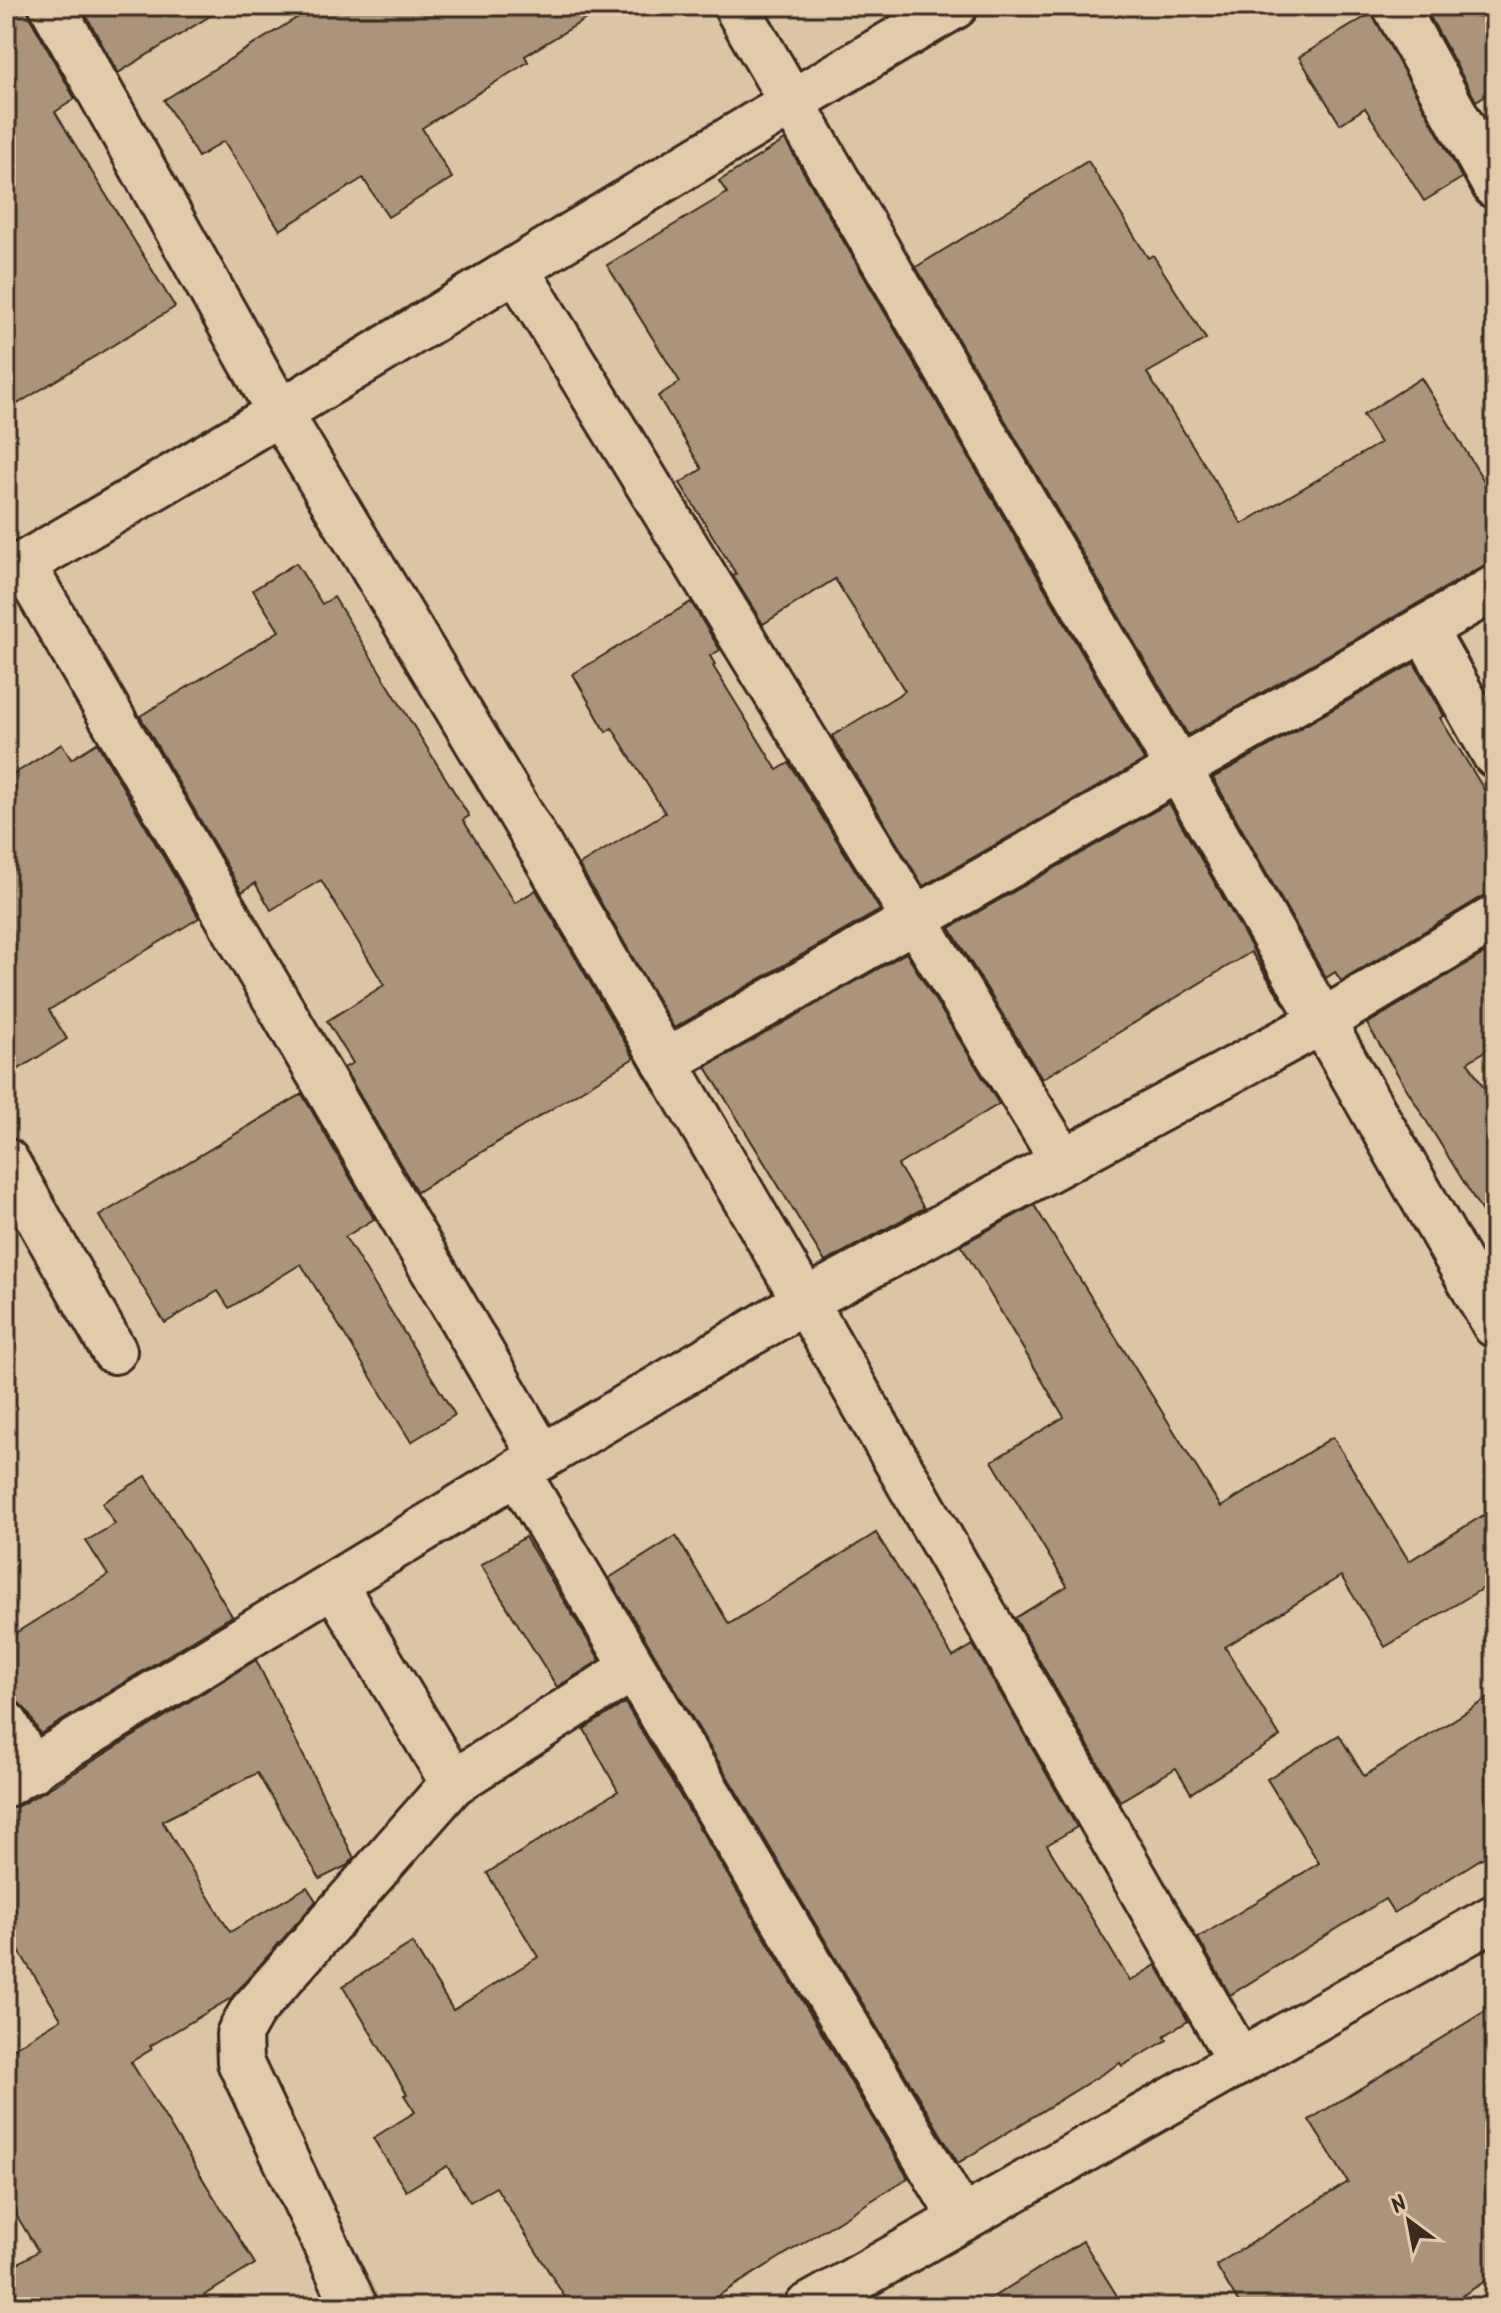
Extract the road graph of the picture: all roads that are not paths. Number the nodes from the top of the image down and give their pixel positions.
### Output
1 (52, 6) edge
2 (736, 6) edge
3 (955, 6) edge
4 (1395, 6) edge
5 (791, 101) junction
6 (1495, 186) edge
7 (516, 269) junction
8 (280, 413) junction
9 (14, 569) edge
10 (1495, 588) edge
11 (1424, 629) junction
12 (1495, 755) edge
13 (1178, 768) junction
14 (914, 918) junction
15 (1495, 918) edge
16 (1323, 1021) junction
17 (665, 1062) junction
18 (6, 1161) edge
19 (1063, 1161) junction
20 (805, 1301) junction
21 (1495, 1325) edge
22 (114, 1351) dead end
23 (530, 1464) junction
24 (334, 1584) junction
25 (633, 1668) junction
26 (6, 1724) edge
27 (19, 1777) edge
28 (453, 1783) junction
29 (1495, 1917) edge
30 (1240, 2062) junction
31 (962, 2219) junction
32 (355, 2307) edge
33 (807, 2307) edge

1 - 8 street
2 - 5 street
3 - 5 street
4 - 6 street
5 - 7 street
5 - 13 street
7 - 8 street
7 - 14 street
8 - 9 street
8 - 17 street
9 - 23 street
10 - 11 street
11 - 12 street
11 - 13 street
13 - 14 street
13 - 16 street
14 - 17 street
14 - 19 street
15 - 16 street
16 - 19 street
16 - 21 street
17 - 20 street
18 - 22 street
19 - 20 street
20 - 23 street
20 - 30 street
23 - 24 street
23 - 25 street
24 - 27 street
24 - 28 street
25 - 28 street
25 - 31 street
26 - 27 street
28 - 32 street
29 - 30 street
30 - 31 street
31 - 33 street

